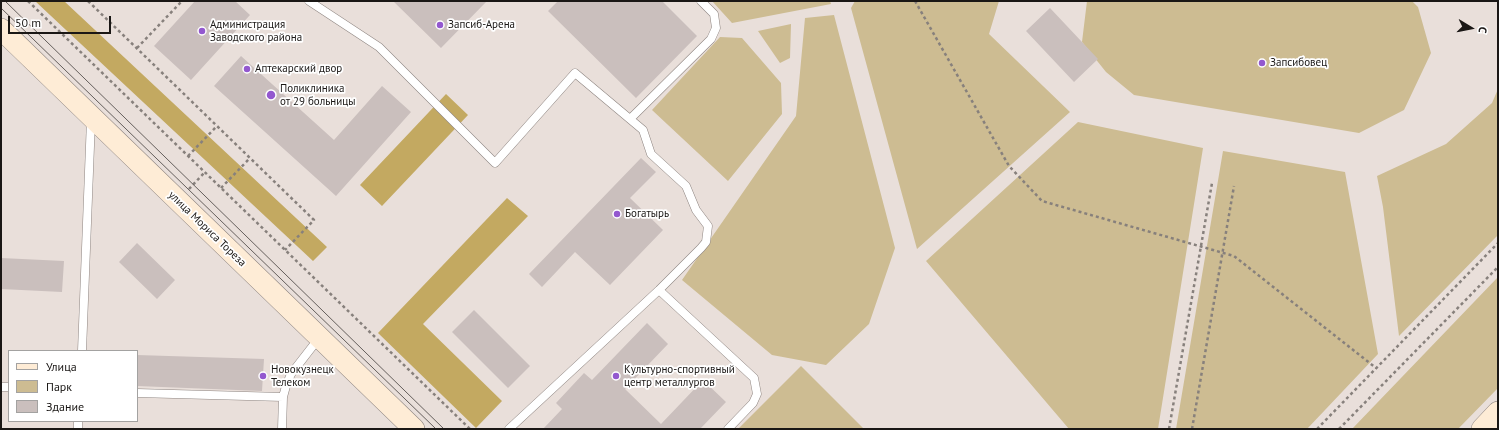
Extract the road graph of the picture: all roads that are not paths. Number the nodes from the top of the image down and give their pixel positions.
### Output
1 (309, 1) edge
2 (701, 1) edge
3 (1, 29) edge
4 (91, 116) junction
5 (630, 119) junction
6 (659, 290) junction
7 (319, 338) junction
8 (82, 350) edge
9 (138, 393) edge
10 (283, 397) junction
11 (1498, 412) edge
12 (282, 429) edge
13 (414, 429) edge
14 (509, 429) edge
15 (728, 429) edge
16 (1482, 429) edge

1 - 5 lane
2 - 5 lane
3 - 4 street, улица Мориса Тореза
4 - 7 street, улица Мориса Тореза
4 - 8 lane
5 - 6 lane
6 - 14 lane
6 - 15 lane
7 - 10 lane
7 - 13 street, улица Мориса Тореза
9 - 10 lane
10 - 12 lane
11 - 16 street

